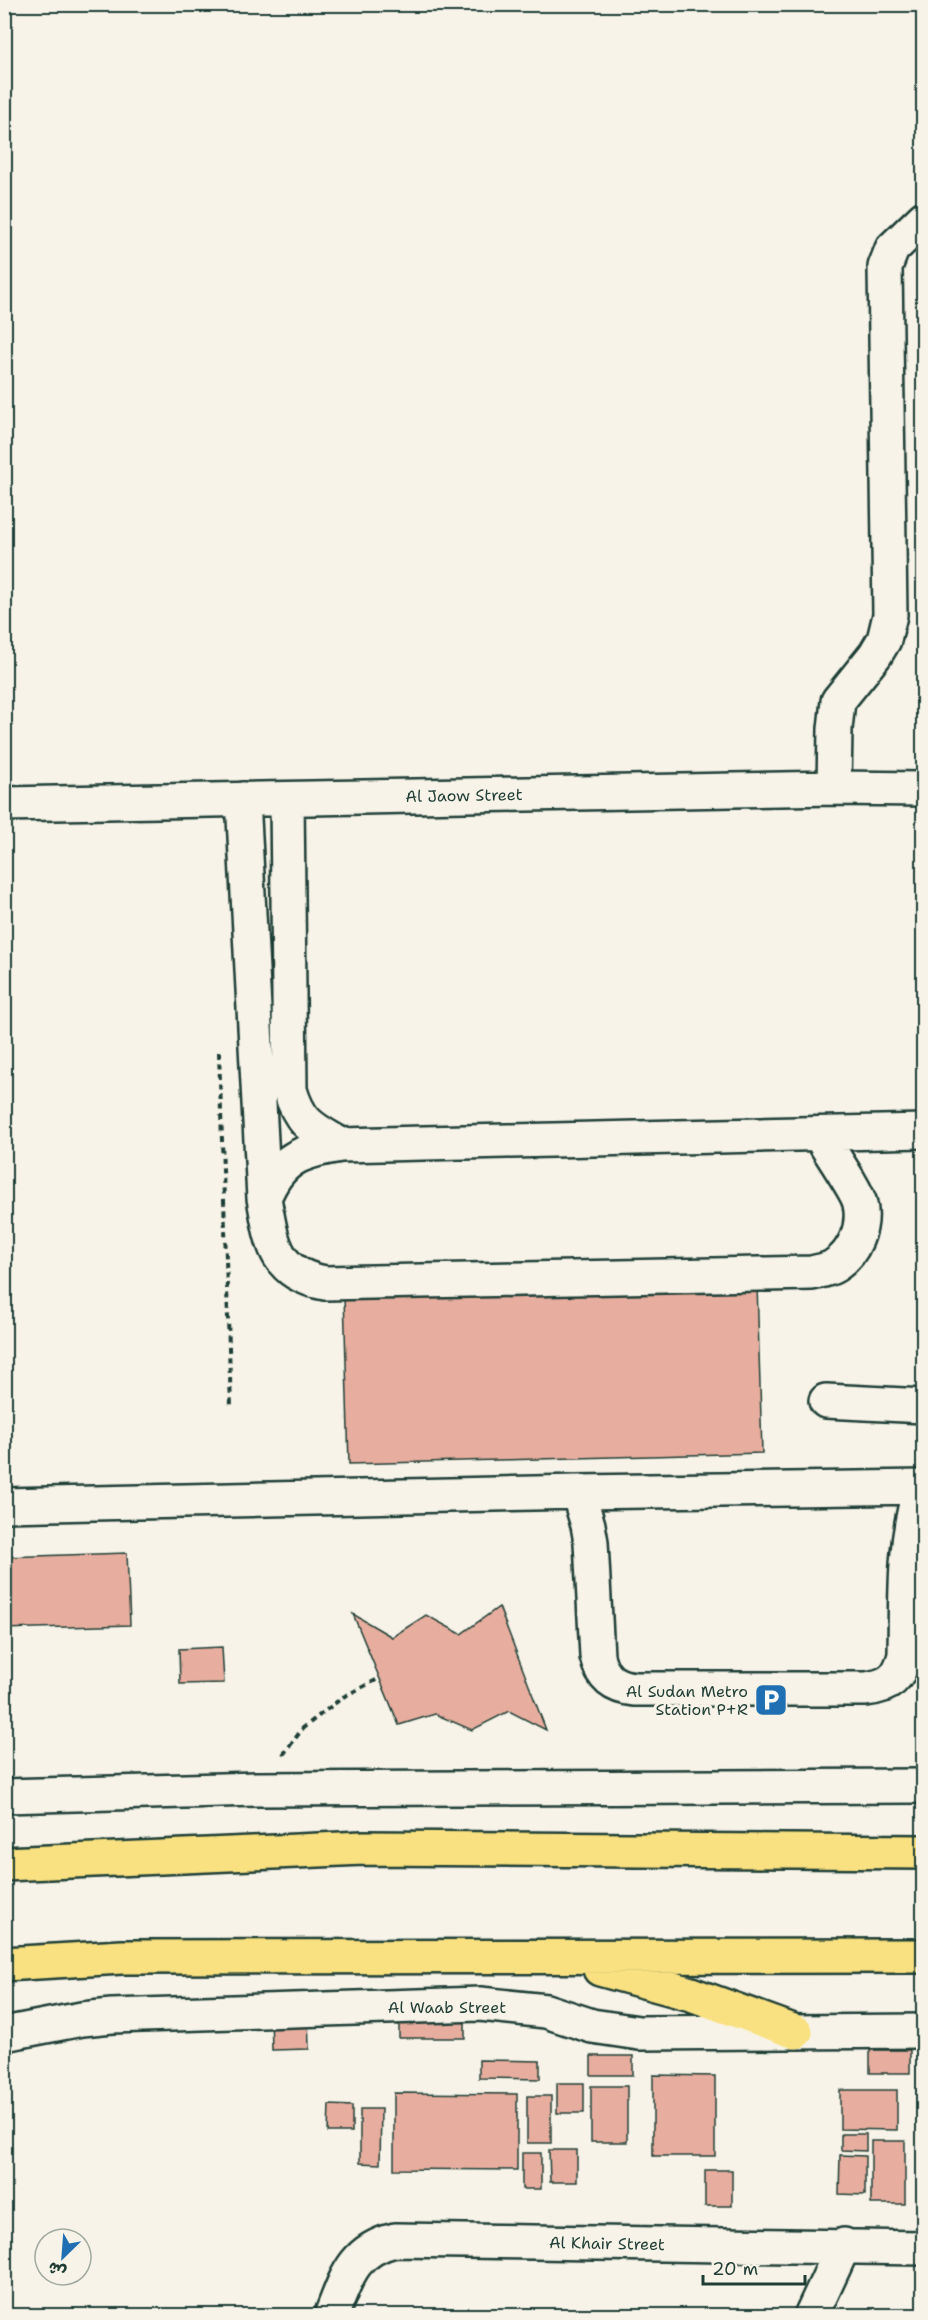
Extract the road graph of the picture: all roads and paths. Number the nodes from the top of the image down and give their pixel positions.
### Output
1 (924, 219) edge
2 (834, 788) junction
3 (924, 789) edge
4 (243, 799) junction
5 (286, 799) junction
6 (4, 804) edge
7 (219, 1043) dead end
8 (924, 1131) edge
9 (820, 1135) junction
10 (341, 1145) junction
11 (264, 1198) junction
12 (826, 1401) dead end
13 (924, 1406) edge
14 (231, 1407) dead end
15 (922, 1487) edge
16 (578, 1492) junction
17 (4, 1505) edge
18 (380, 1678) dead end
19 (924, 1786) edge
20 (257, 1790) junction
21 (4, 1796) edge
22 (924, 1852) edge
23 (4, 1864) edge
24 (924, 1956) edge
25 (546, 1958) junction
26 (4, 1964) edge
27 (924, 2031) edge
28 (796, 2032) junction
29 (4, 2034) edge
30 (844, 2245) junction
31 (924, 2248) edge
32 (331, 2316) edge
33 (811, 2316) edge

1 - 2 street
2 - 3 street, Al Jaow Street
2 - 5 street, Al Jaow Street
4 - 5 street, Al Jaow Street
4 - 6 street, Al Jaow Street
4 - 11 street
5 - 10 street
7 - 14 path
8 - 9 street
9 - 10 street
9 - 11 street
10 - 11 street
12 - 13 street
15 - 16 street
15 - 16 street
16 - 17 street
18 - 20 path
19 - 20 street
20 - 21 street
22 - 23 main road
24 - 25 main road
25 - 26 main road
25 - 28 main road
27 - 28 street, Al Waab Street
28 - 29 street, Al Waab Street
30 - 31 street, Al Khair Street
30 - 32 street, Al Khair Street
30 - 33 street

